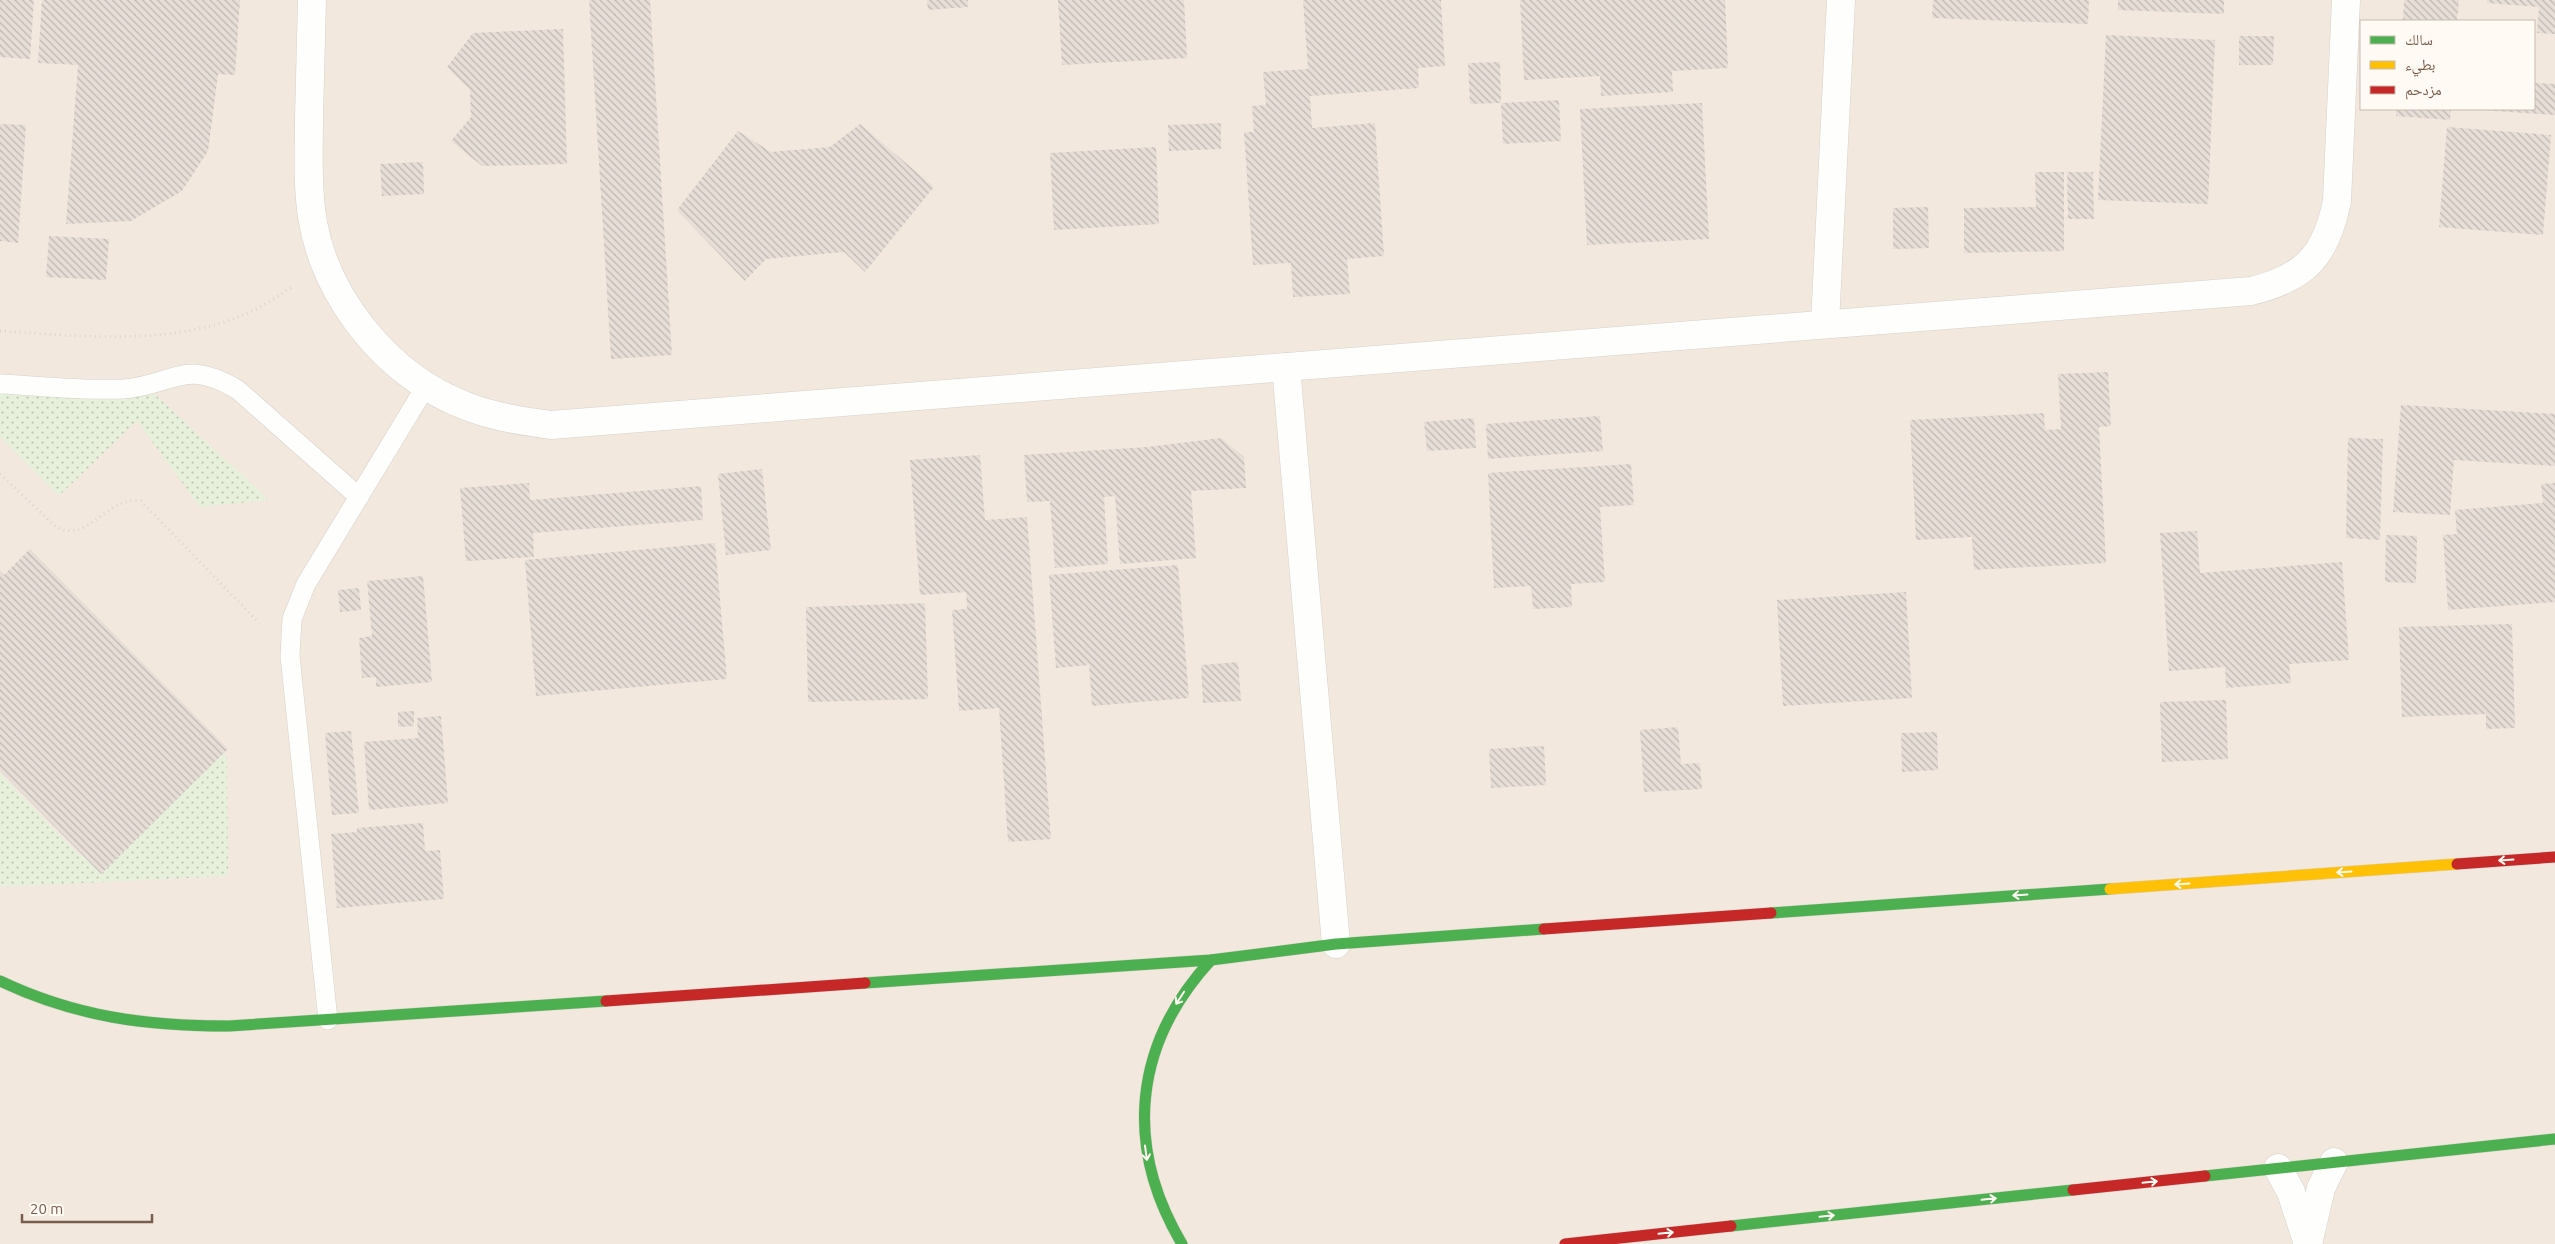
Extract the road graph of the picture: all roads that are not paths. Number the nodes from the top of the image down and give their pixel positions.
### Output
1 (312, 0) edge
2 (1841, 0) edge
3 (2346, 0) edge
4 (1825, 324) junction
5 (1286, 366) junction
6 (0, 384) edge
7 (426, 386) junction
8 (359, 497) junction
9 (2555, 857) edge
10 (1336, 944) junction
11 (1211, 960) junction
12 (0, 981) edge
13 (328, 1020) junction
14 (2555, 1139) edge
15 (2334, 1162) junction
16 (2278, 1168) junction
17 (1182, 1244) edge
18 (1565, 1244) edge
19 (2308, 1244) edge

1 - 7 street
2 - 4 street
3 - 4 street
4 - 5 street
5 - 7 street
5 - 10 street
6 - 8 lane
7 - 8 lane
8 - 13 lane
9 -> 10 main road
10 - 11 main road
11 - 13 main road
11 -> 17 main road
12 - 13 main road
14 - 15 main road
15 - 16 main road
15 - 19 street
18 -> 16 main road
16 - 19 street

